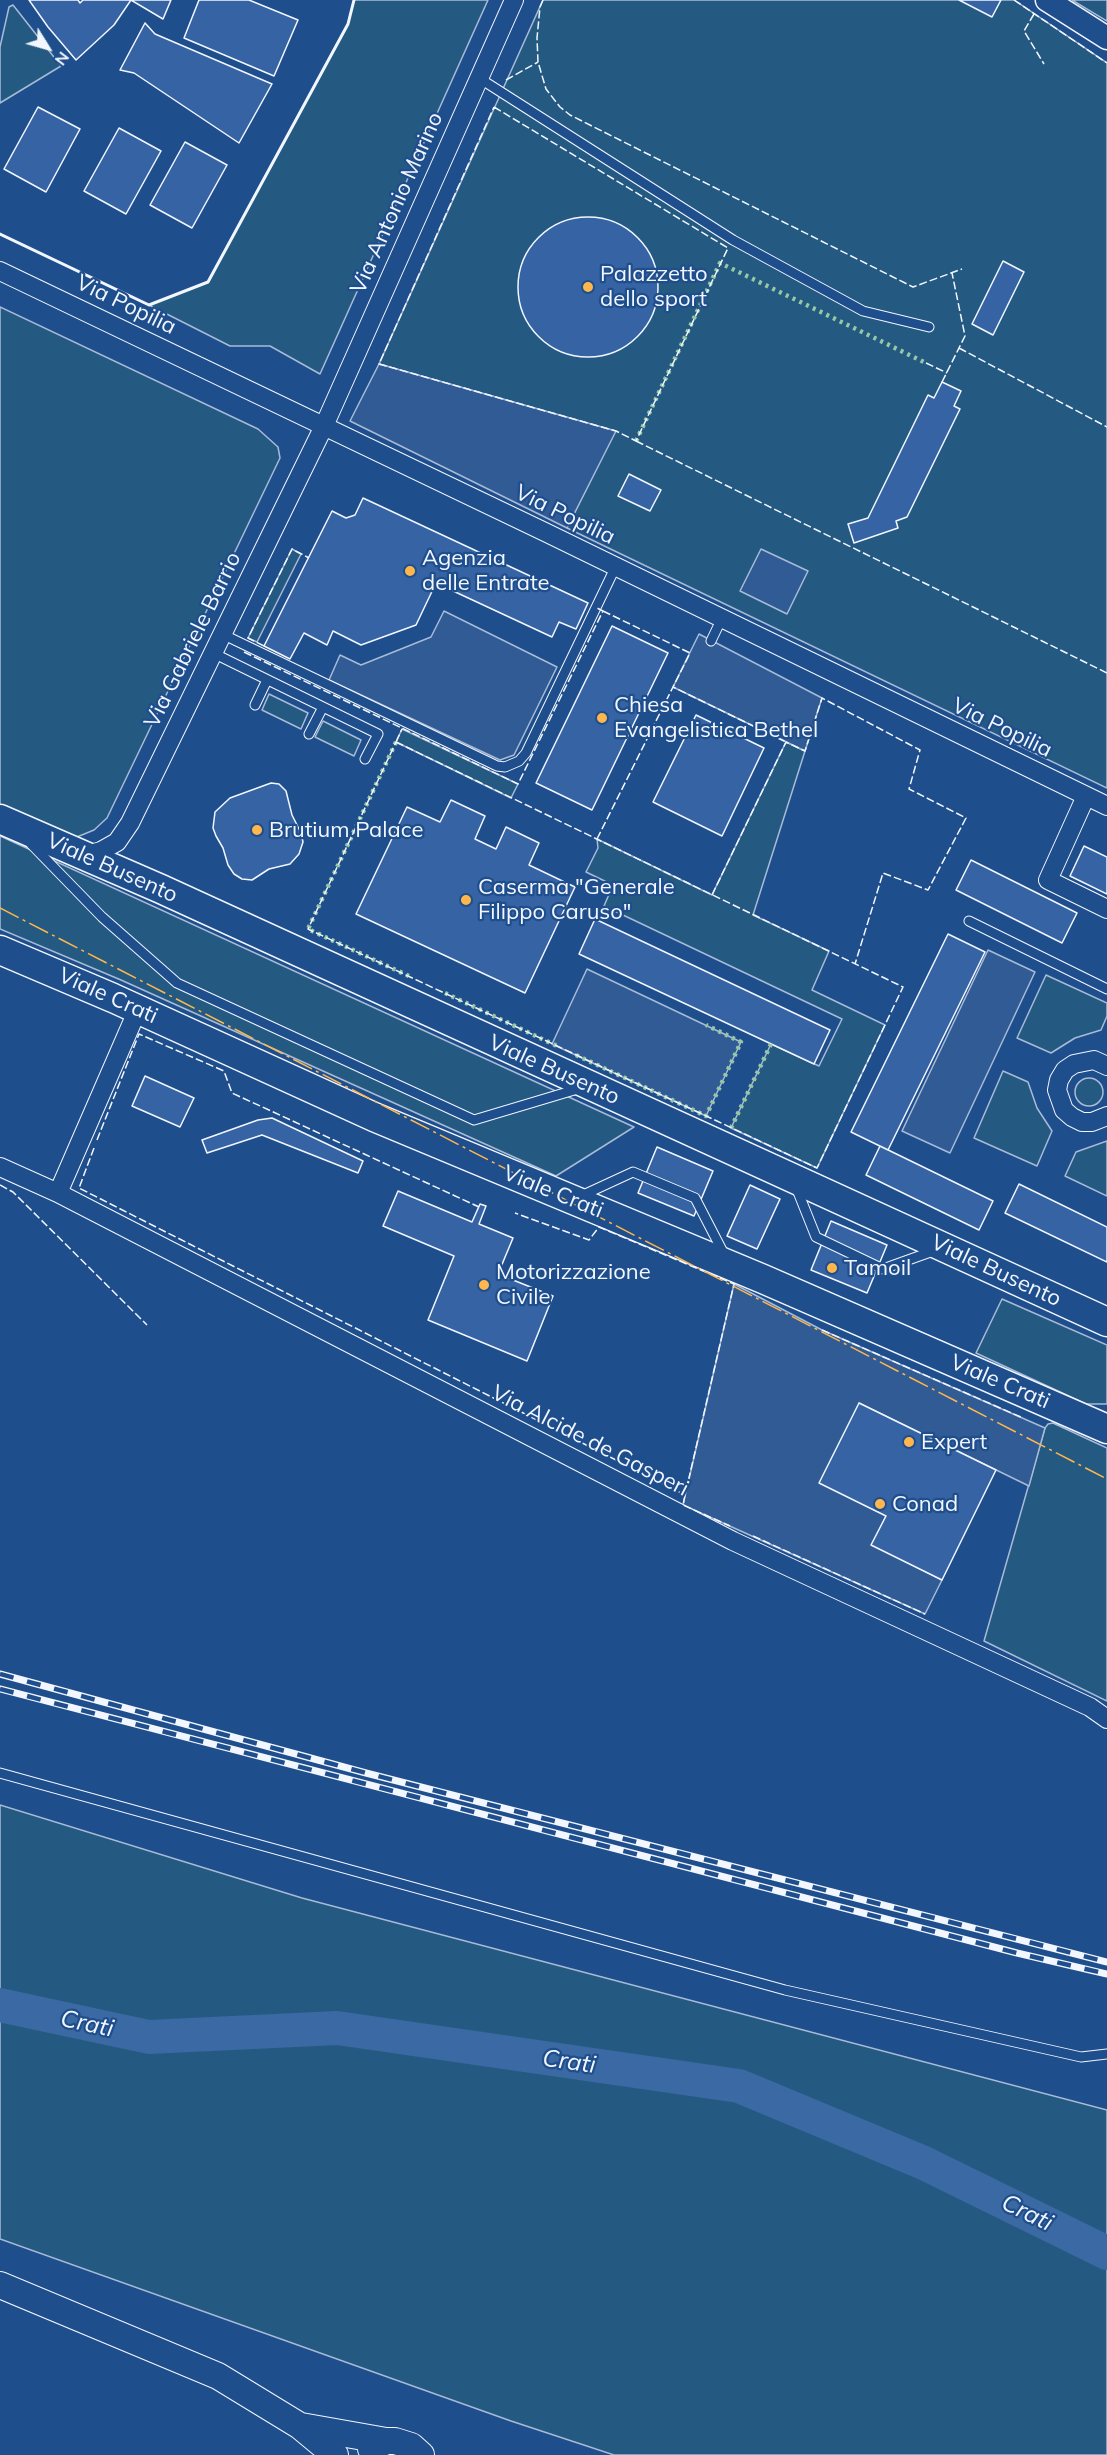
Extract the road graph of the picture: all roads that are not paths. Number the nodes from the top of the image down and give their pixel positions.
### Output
1 (514, 0) edge
2 (1047, 0) edge
3 (1107, 38) edge
4 (479, 78) junction
5 (0, 271) edge
6 (929, 327) dead end
7 (324, 426) junction
8 (616, 566) junction
9 (722, 618) junction
10 (222, 634) junction
11 (711, 641) dead end
12 (213, 653) junction
13 (267, 680) junction
14 (255, 705) dead end
15 (322, 707) junction
16 (309, 734) dead end
17 (365, 759) dead end
18 (1086, 796) junction
19 (1107, 806) edge
20 (7, 822) edge
21 (84, 856) junction
22 (1107, 909) edge
23 (969, 921) dead end
24 (0, 950) edge
25 (1107, 988) edge
26 (138, 1009) junction
27 (1106, 1061) edge
28 (589, 1086) junction
29 (1107, 1116) edge
30 (0, 1167) edge
31 (793, 1179) junction
32 (58, 1193) junction
33 (573, 1199) junction
34 (944, 1247) junction
35 (730, 1266) junction
36 (1107, 1322) edge
37 (1102, 1424) edge
38 (1107, 1719) edge
39 (0, 1773) edge
40 (1107, 2054) edge
41 (0, 2285) edge
42 (300, 2426) junction
43 (401, 2450) edge
44 (335, 2455) edge

1 - 4 street, Via Antonio Marino
2 - 3 street
4 - 6 lane
4 - 7 street, Via Antonio Marino
5 - 7 street, Via Popilia
7 - 8 street, Via Popilia
7 - 10 street, Via Gabriele Barrio
8 - 9 street, Via Popilia
8 - 10 lane
9 - 11 lane
9 - 18 street, Via Popilia
10 - 12 street, Via Gabriele Barrio
12 - 13 lane
12 - 21 street, Via Gabriele Barrio
13 - 14 lane
13 - 15 lane
15 - 16 lane
15 - 17 lane
18 - 19 street, Via Popilia
18 - 22 street
20 - 21 main road, Viale Busento
20 - 28 lane
21 - 28 main road, Viale Busento
23 - 25 lane
24 - 26 main road, Viale Crati
26 - 32 street
26 - 33 main road, Viale Crati
27 - 29 street
28 - 31 main road, Viale Busento
30 - 32 street, Via Alcide de Gasperi
31 - 34 main road, Viale Busento
31 - 34 lane
32 - 38 street, Via Alcide de Gasperi
33 - 35 main road, Viale Crati
33 - 35 lane
34 - 36 main road, Viale Busento
35 - 37 main road, Viale Crati
39 - 40 lane
41 - 42 main road
42 - 43 main road
42 - 44 main road

